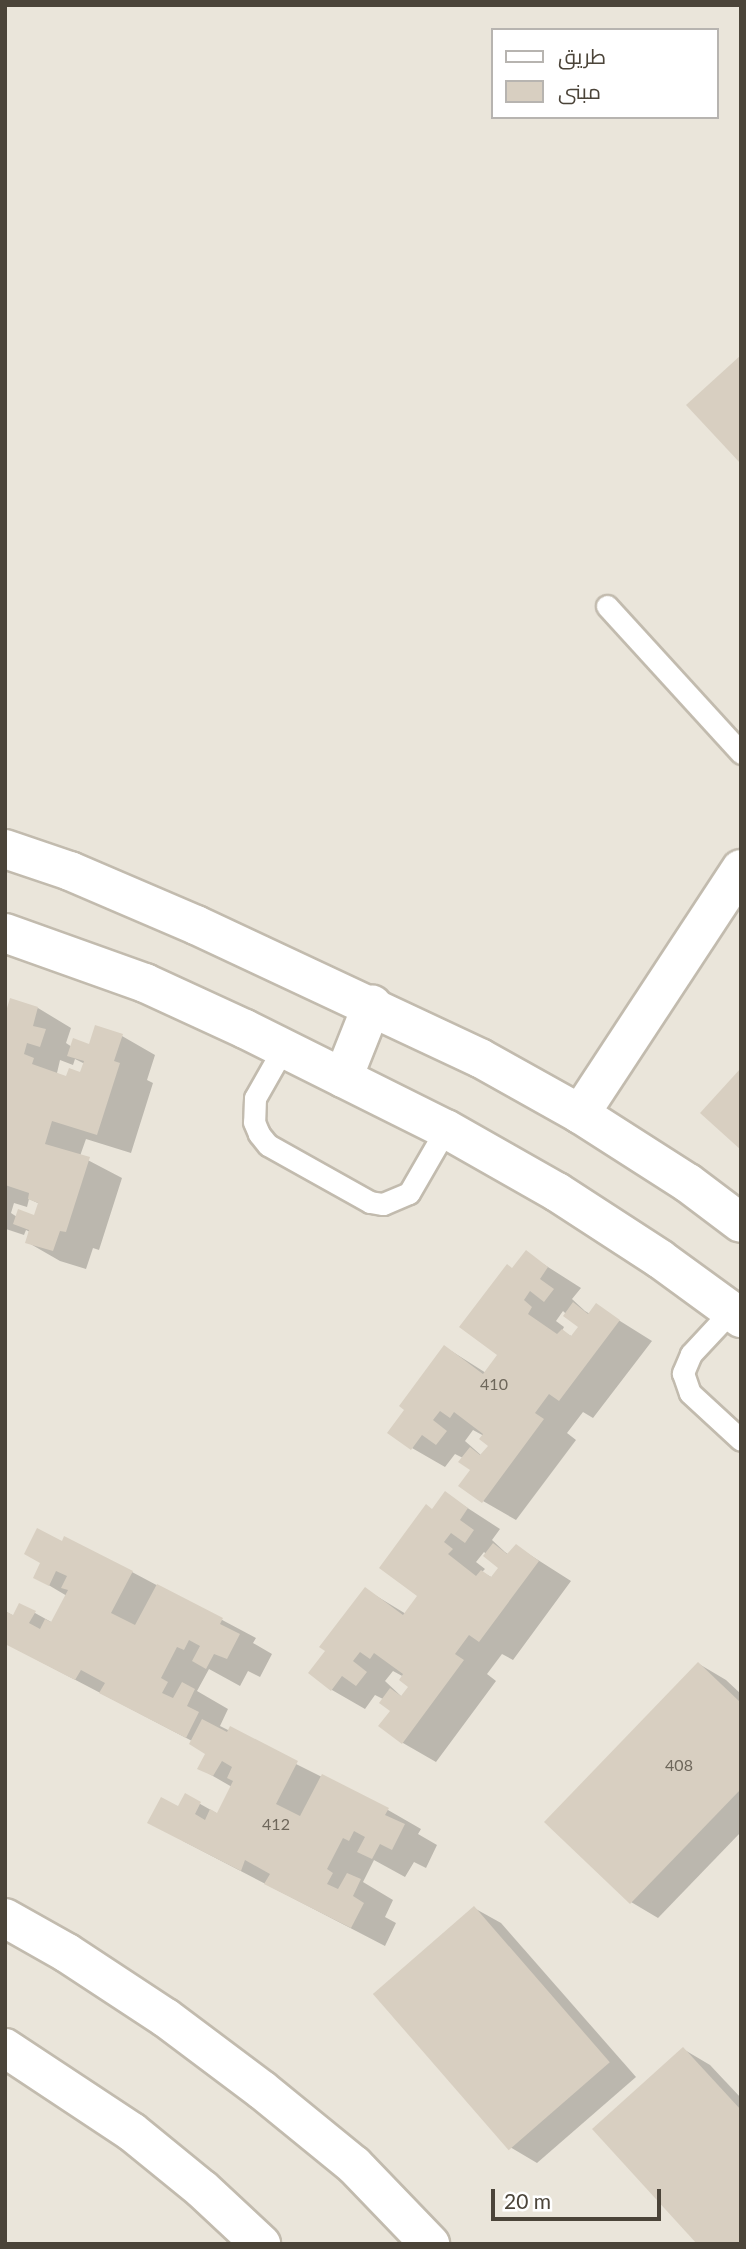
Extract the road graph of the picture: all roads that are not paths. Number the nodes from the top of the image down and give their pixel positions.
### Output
1 (607, 606) dead end
2 (741, 753) edge
3 (5, 849) edge
4 (741, 869) edge
5 (5, 933) edge
6 (372, 1005) junction
7 (284, 1047) junction
8 (343, 1078) junction
9 (580, 1114) junction
10 (446, 1129) junction
11 (741, 1223) edge
12 (736, 1315) edge
13 (741, 1440) edge
14 (5, 1918) edge
15 (5, 2048) edge
16 (261, 2244) edge
17 (430, 2244) edge

1 - 2 lane
3 - 6 street
4 - 9 street
5 - 7 street
6 - 8 street
6 - 9 street
7 - 8 street
7 - 10 lane
8 - 10 street
9 - 11 street
10 - 12 street
12 - 13 lane
14 - 17 street
15 - 16 street

